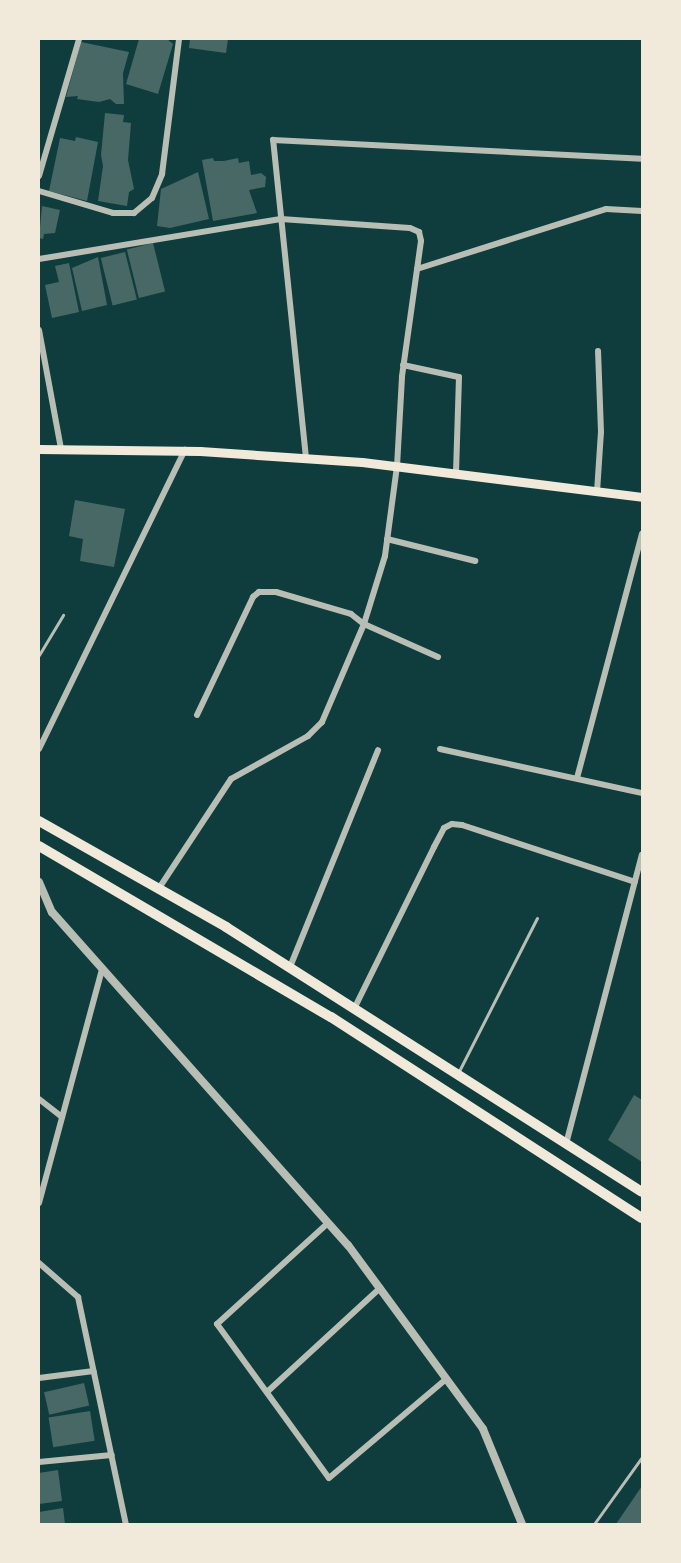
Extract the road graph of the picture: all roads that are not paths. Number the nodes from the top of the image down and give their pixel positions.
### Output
1 (79, 39) edge
2 (179, 39) edge
3 (642, 159) edge
4 (39, 176) edge
5 (39, 190) edge
6 (642, 211) edge
7 (281, 219) junction
8 (39, 259) edge
9 (417, 269) junction
10 (39, 330) edge
11 (598, 351) dead end
12 (403, 365) junction
13 (39, 449) edge
14 (61, 449) junction
15 (185, 450) junction
16 (306, 458) junction
17 (397, 466) junction
18 (456, 474) junction
19 (597, 492) junction
20 (642, 497) edge
21 (642, 533) edge
22 (387, 539) junction
23 (475, 561) dead end
24 (63, 615) dead end
25 (364, 624) junction
26 (39, 655) edge
27 (438, 657) dead end
28 (197, 715) dead end
29 (39, 749) edge
30 (440, 749) dead end
31 (378, 750) dead end
32 (577, 778) junction
33 (642, 793) edge
34 (39, 821) edge
35 (39, 846) edge
36 (642, 855) edge
37 (39, 882) edge
38 (635, 882) junction
39 (159, 888) junction
40 (537, 918) dead end
41 (290, 967) junction
42 (102, 969) junction
43 (354, 1009) junction
44 (457, 1075) junction
45 (39, 1098) edge
46 (62, 1117) junction
47 (566, 1144) junction
48 (642, 1192) edge
49 (39, 1203) edge
50 (642, 1218) edge
51 (328, 1223) junction
52 (39, 1263) edge
53 (380, 1288) junction
54 (94, 1371) junction
55 (39, 1378) edge
56 (446, 1379) junction
57 (267, 1392) junction
58 (112, 1455) junction
59 (642, 1457) edge
60 (39, 1462) edge
61 (126, 1524) edge
62 (522, 1524) edge
63 (594, 1524) edge

1 - 4 street
2 - 5 street
3 - 7 street
6 - 9 street
7 - 8 street
7 - 9 street
7 - 16 street
9 - 12 street
10 - 14 street
11 - 19 street
12 - 17 street
12 - 18 street
13 - 14 main road
14 - 15 main road
15 - 16 main road
15 - 29 street
16 - 17 main road
17 - 18 main road
17 - 22 street
18 - 19 main road
19 - 20 main road
21 - 32 street
22 - 23 street
22 - 25 street
24 - 26 lane
25 - 27 street
25 - 28 street
25 - 39 street
30 - 32 street
31 - 41 street
32 - 33 street
34 - 39 main road
35 - 50 main road
36 - 38 street
37 - 42 street
38 - 43 street
38 - 47 street
39 - 41 main road
40 - 44 lane
41 - 43 main road
42 - 46 street
42 - 51 street
43 - 44 main road
44 - 47 main road
45 - 46 street
46 - 49 street
47 - 48 main road
51 - 53 street
51 - 57 street
52 - 54 street
53 - 56 street
53 - 57 street
54 - 55 street
54 - 58 street
56 - 57 street
56 - 62 street
58 - 60 street
58 - 61 street
59 - 63 lane

